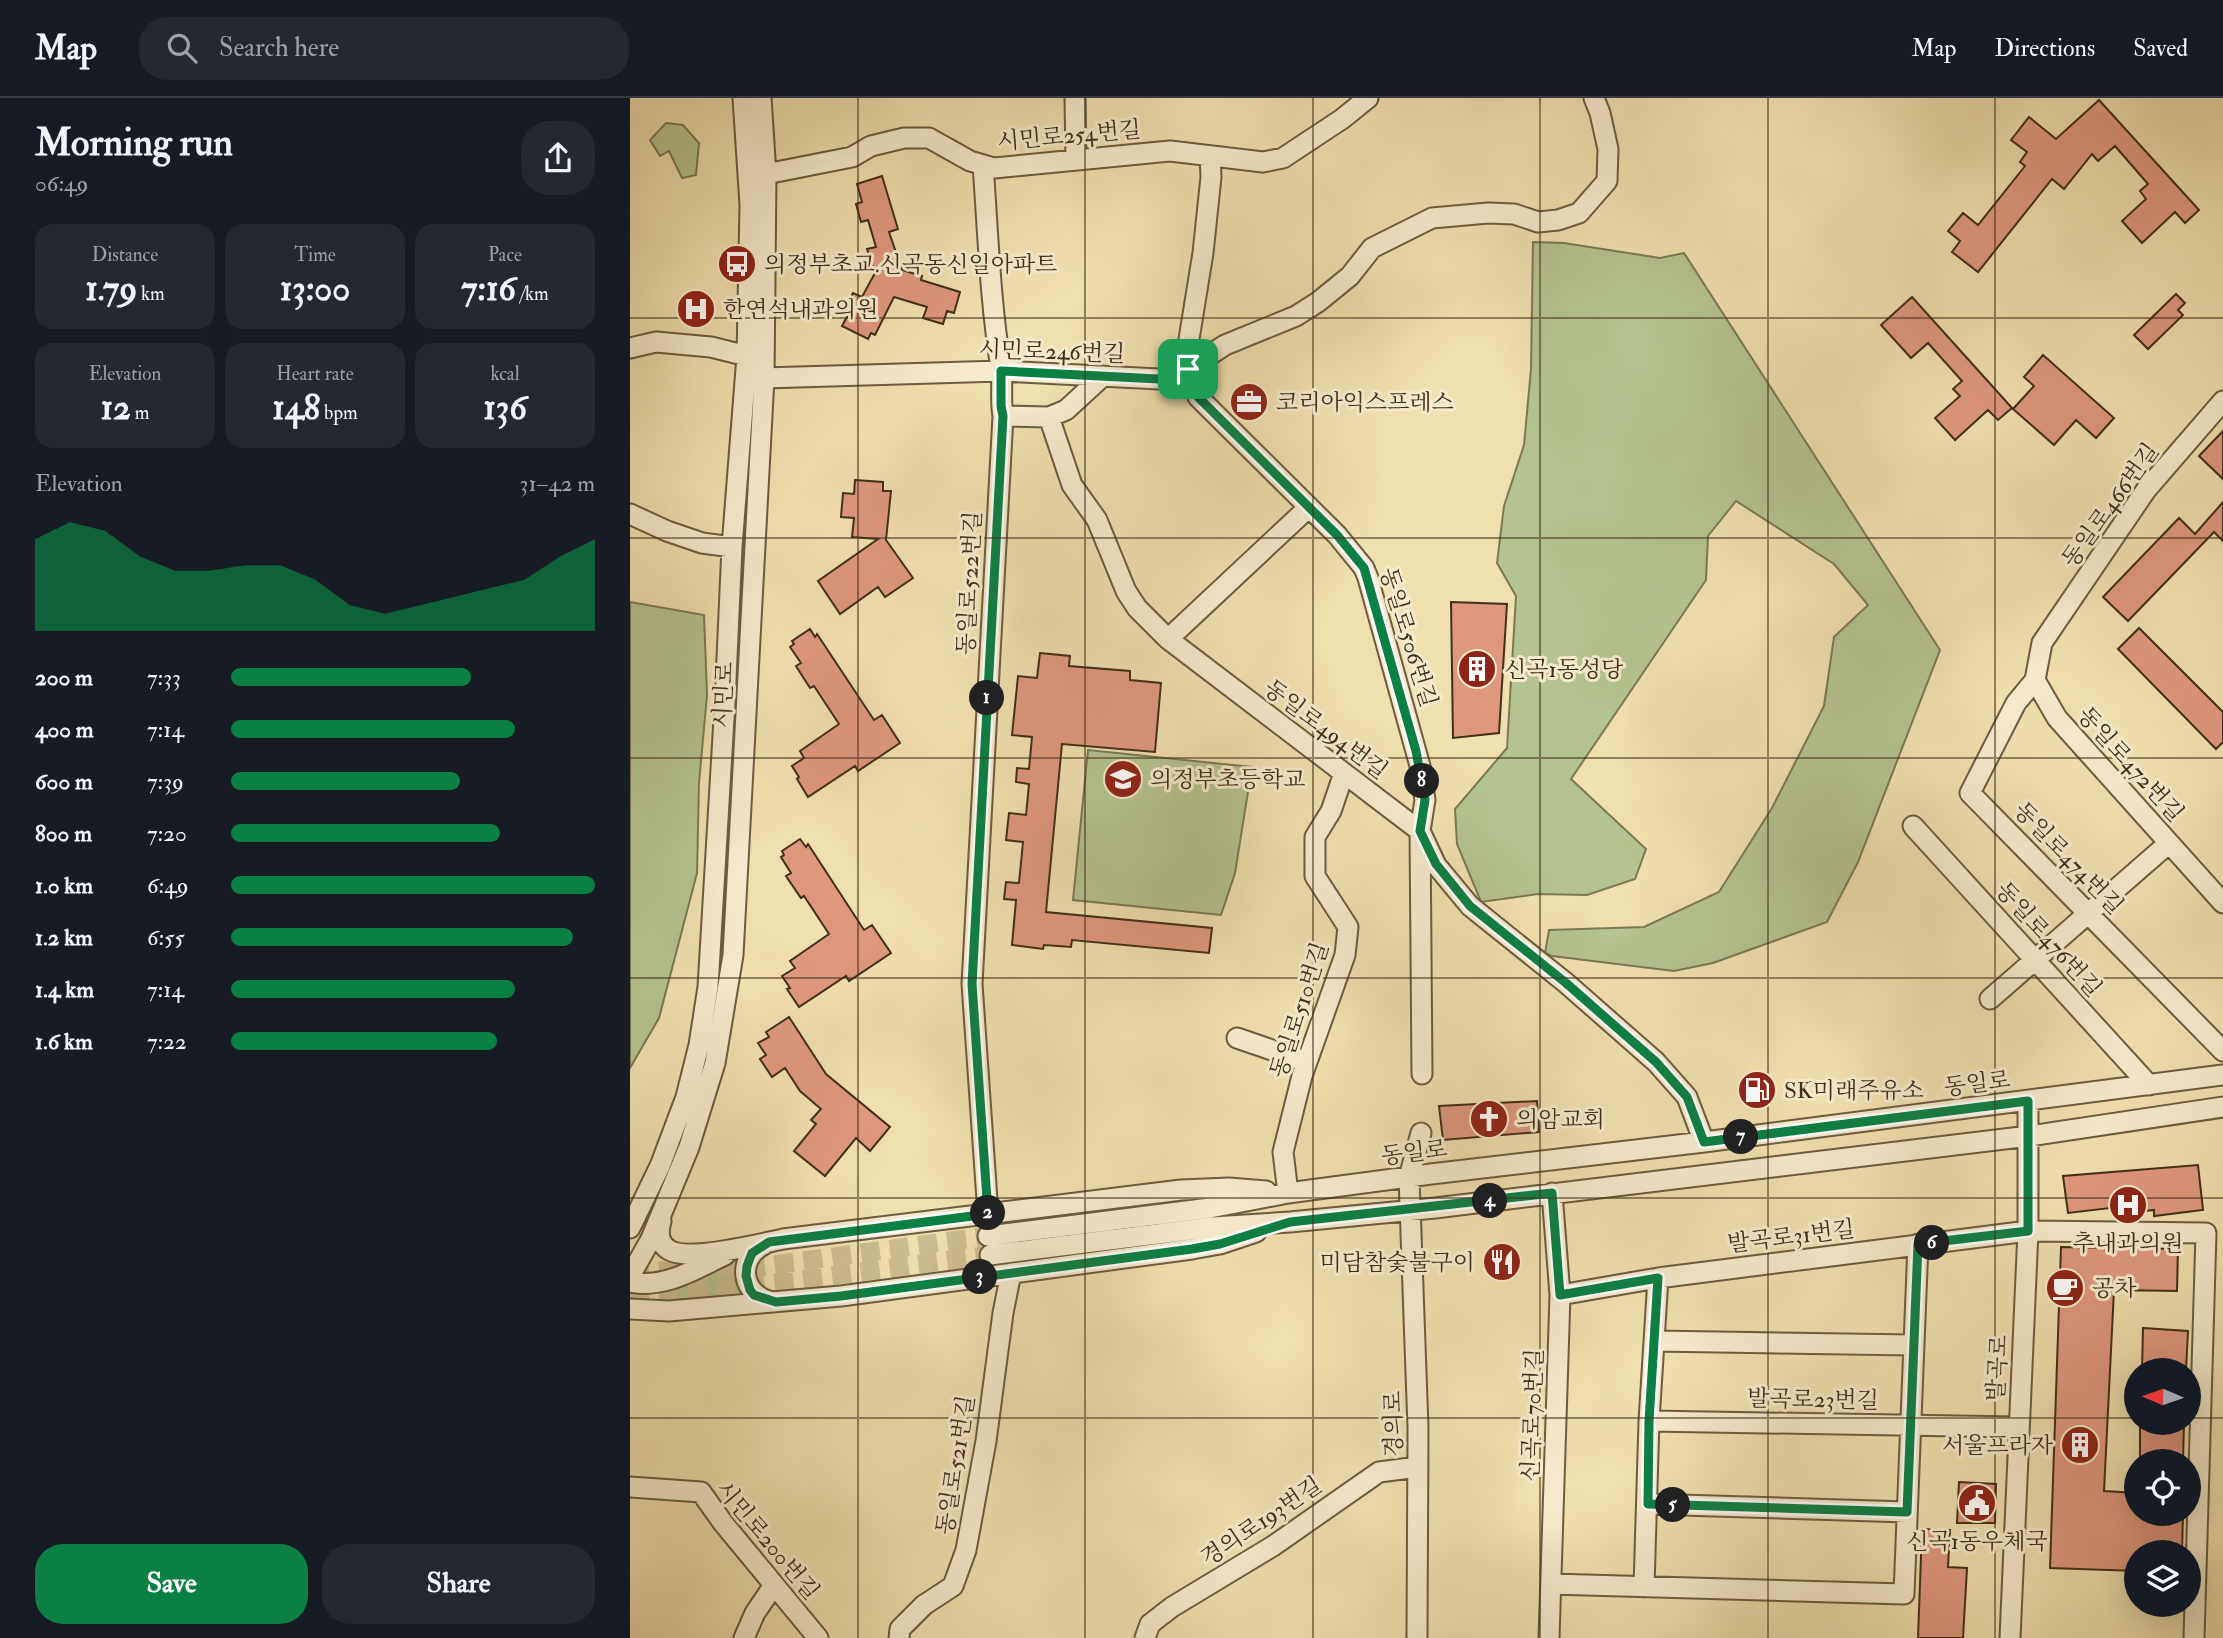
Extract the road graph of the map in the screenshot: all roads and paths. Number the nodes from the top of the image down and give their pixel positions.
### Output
1 (743, 98) edge
2 (761, 98) edge
3 (1075, 98) edge
4 (1368, 98) edge
5 (1594, 98) edge
6 (1210, 157) junction
7 (1076, 160) junction
8 (983, 165) junction
9 (766, 174) junction
10 (630, 348) edge
11 (758, 364) junction
12 (1188, 369) junction
13 (1001, 371) junction
14 (1103, 376) junction
15 (2223, 401) edge
16 (1003, 416) junction
17 (1049, 417) junction
18 (1309, 507) junction
19 (630, 514) edge
20 (732, 547) junction
21 (1168, 639) junction
22 (2035, 680) junction
23 (1344, 774) junction
24 (1913, 826) dead end
25 (1420, 831) junction
26 (2169, 843) junction
27 (2223, 903) edge
28 (2088, 913) junction
29 (2035, 960) junction
30 (1990, 999) dead end
31 (1237, 1038) dead end
32 (2223, 1051) edge
33 (1307, 1062) junction
34 (1422, 1074) dead end
35 (2223, 1075) edge
36 (2148, 1085) junction
37 (2028, 1101) junction
38 (2223, 1107) edge
39 (1421, 1133) dead end
40 (2029, 1136) junction
41 (1704, 1142) junction
42 (1409, 1177) junction
43 (1288, 1193) junction
44 (1552, 1193) junction
45 (666, 1204) junction
46 (1410, 1210) junction
47 (988, 1214) junction
48 (1290, 1222) junction
49 (630, 1228) edge
50 (2028, 1231) junction
51 (769, 1242) junction
52 (1918, 1244) junction
53 (746, 1247) junction
54 (1011, 1273) junction
55 (630, 1276) edge
56 (1658, 1278) junction
57 (630, 1282) edge
58 (1560, 1295) junction
59 (776, 1302) junction
60 (630, 1309) edge
61 (1654, 1341) junction
62 (1914, 1345) junction
63 (1649, 1421) junction
64 (1910, 1425) junction
65 (2018, 1427) junction
66 (1418, 1467) junction
67 (630, 1487) edge
68 (1648, 1504) junction
69 (1907, 1512) junction
70 (1551, 1584) junction
71 (774, 1585) junction
72 (1644, 1587) junction
73 (744, 1638) edge
74 (818, 1638) edge
75 (899, 1638) edge
76 (1145, 1638) edge
77 (1417, 1638) edge
78 (1549, 1638) edge
79 (2010, 1638) edge
80 (2194, 1638) edge

1 - 11 street, 시민로
2 - 9 street, 시민로
3 - 7 street
4 - 6 street, 시민로254번길
5 - 12 street, 시민로246번길
6 - 7 street, 시민로254번길
6 - 12 street, 동일로506번길
7 - 8 street, 시민로254번길
8 - 9 street, 시민로254번길
8 - 13 street, 동일로522번길
9 - 11 street, 시민로
10 - 11 street, 시민로246번길
11 - 13 street, 시민로246번길
11 - 20 street, 시민로
11 - 45 street, 시민로
12 - 14 street, 시민로246번길
12 - 18 street, 동일로506번길
13 - 14 street, 시민로246번길
13 - 16 street, 동일로522번길
14 - 17 street
15 - 22 street, 동일로466번길
16 - 17 street
16 - 47 street, 동일로522번길
17 - 21 street, 동일로494번길
18 - 21 street
18 - 25 street, 동일로506번길
19 - 20 street
20 - 49 street, 시민로
21 - 23 street, 동일로494번길
22 - 26 street, 동일로472번길
22 - 28 street, 동일로474번길
23 - 25 street, 동일로494번길
23 - 33 street, 동일로510번길
24 - 29 street, 동일로476번길
25 - 34 street, 동일로506번길
25 - 41 street, 동일로494번길
26 - 27 street, 동일로472번길
26 - 28 street
28 - 29 street
28 - 32 street, 동일로474번길
29 - 30 street
29 - 36 street, 동일로476번길
31 - 33 street
33 - 43 street, 동일로510번길
35 - 36 street, 동일로
36 - 37 street, 동일로
37 - 40 street, 발곡로
37 - 41 street, 동일로
38 - 40 street, 동일로
39 - 42 street
40 - 44 street, 동일로
40 - 50 street, 발곡로
41 - 42 street, 동일로
42 - 43 street, 동일로
42 - 46 street
43 - 47 street
43 - 48 street, 동일로
44 - 46 street, 동일로
44 - 58 street, 신곡로70번길
45 - 53 street
45 - 55 street, 시민로
46 - 48 street, 동일로
46 - 66 street, 경의로
47 - 51 street
48 - 54 street
50 - 52 street, 발곡로31번길
50 - 65 street, 발곡로
50 - 80 street, 발곡로31번길
51 - 53 street
51 - 59 street
52 - 56 street, 발곡로31번길
52 - 62 street
53 - 57 street
54 - 59 street
54 - 75 street, 동일로521번길
56 - 58 street, 발곡로31번길
56 - 61 street
58 - 70 street, 신곡로70번길
59 - 60 street
61 - 62 street
61 - 63 street
62 - 64 street
63 - 64 street, 발곡로23번길
63 - 68 street
64 - 65 street, 발곡로23번길
64 - 69 street
65 - 79 street, 발곡로
66 - 76 street, 경의로193번길
66 - 77 street, 경의로
67 - 71 street, 시민로200번길
68 - 69 street
68 - 72 street
69 - 72 street
70 - 72 street
70 - 78 street, 신곡로70번길
71 - 73 street
71 - 74 street, 시민로200번길

